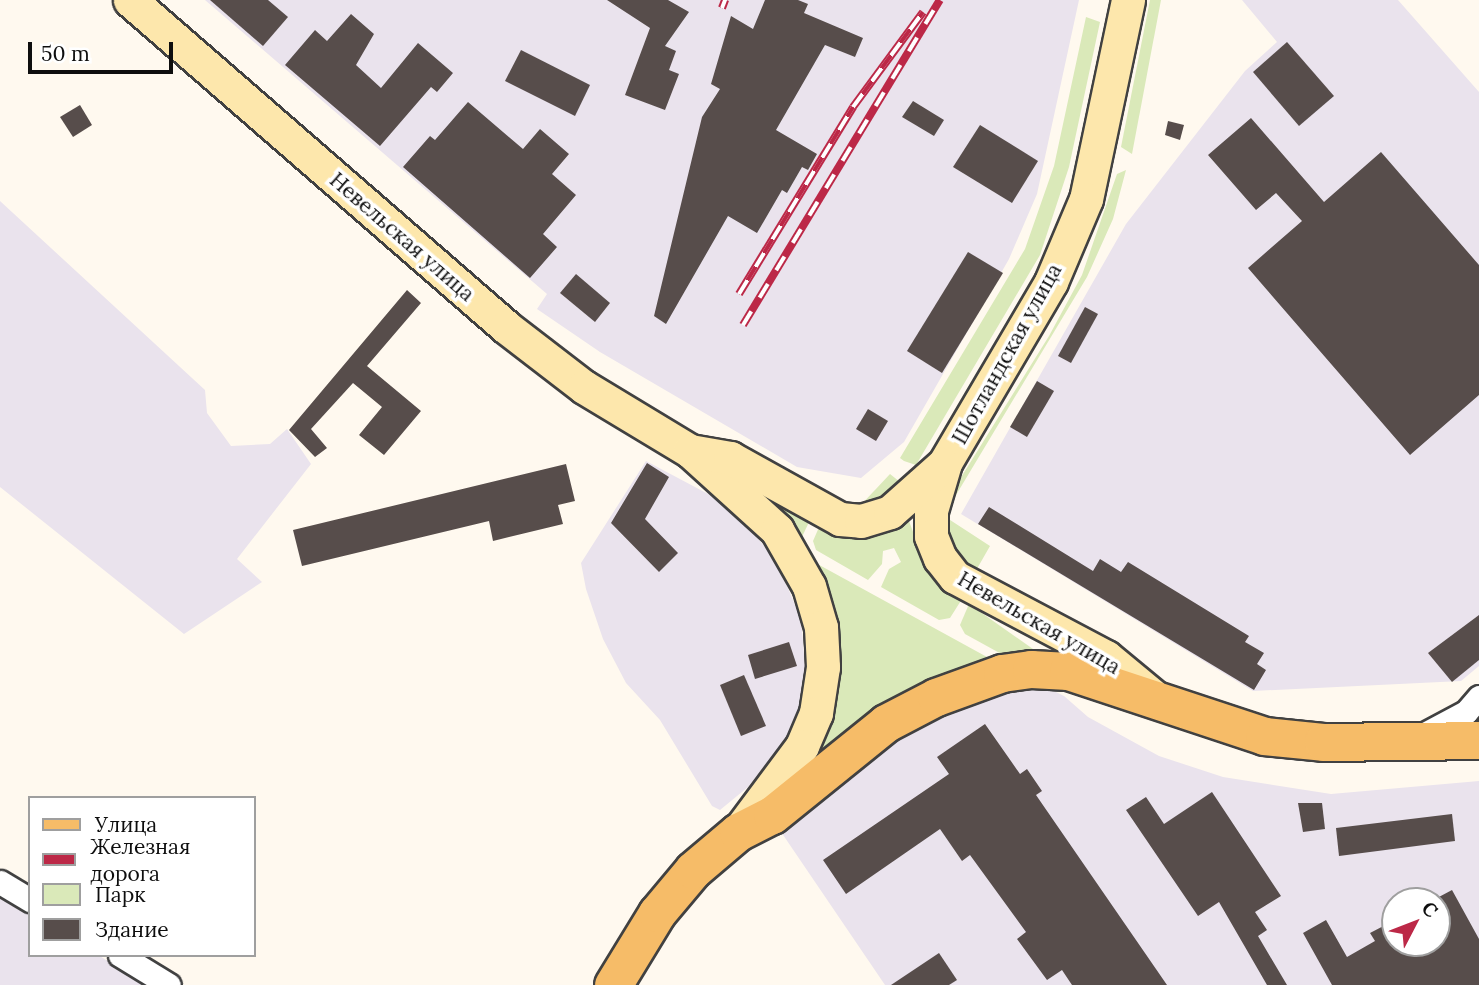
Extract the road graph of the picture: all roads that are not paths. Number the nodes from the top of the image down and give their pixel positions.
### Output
1 (130, 0) edge
2 (1128, 0) edge
3 (690, 452) junction
4 (944, 463) junction
5 (1152, 695) junction
6 (1479, 697) edge
7 (1479, 740) edge
8 (1413, 741) junction
9 (738, 832) junction
10 (0, 882) edge
11 (28, 899) edge
12 (123, 957) edge
13 (169, 985) edge
14 (613, 985) edge

1 - 3 street, Невельская улица
2 - 4 street, Шотландская улица
3 - 4 street
3 - 9 street
4 - 5 street, Невельская улица
5 - 8 main road, Невельская улица
5 - 9 main road
6 - 8 street
7 - 8 main road, Невельская улица
9 - 14 main road
10 - 11 street
12 - 13 street

